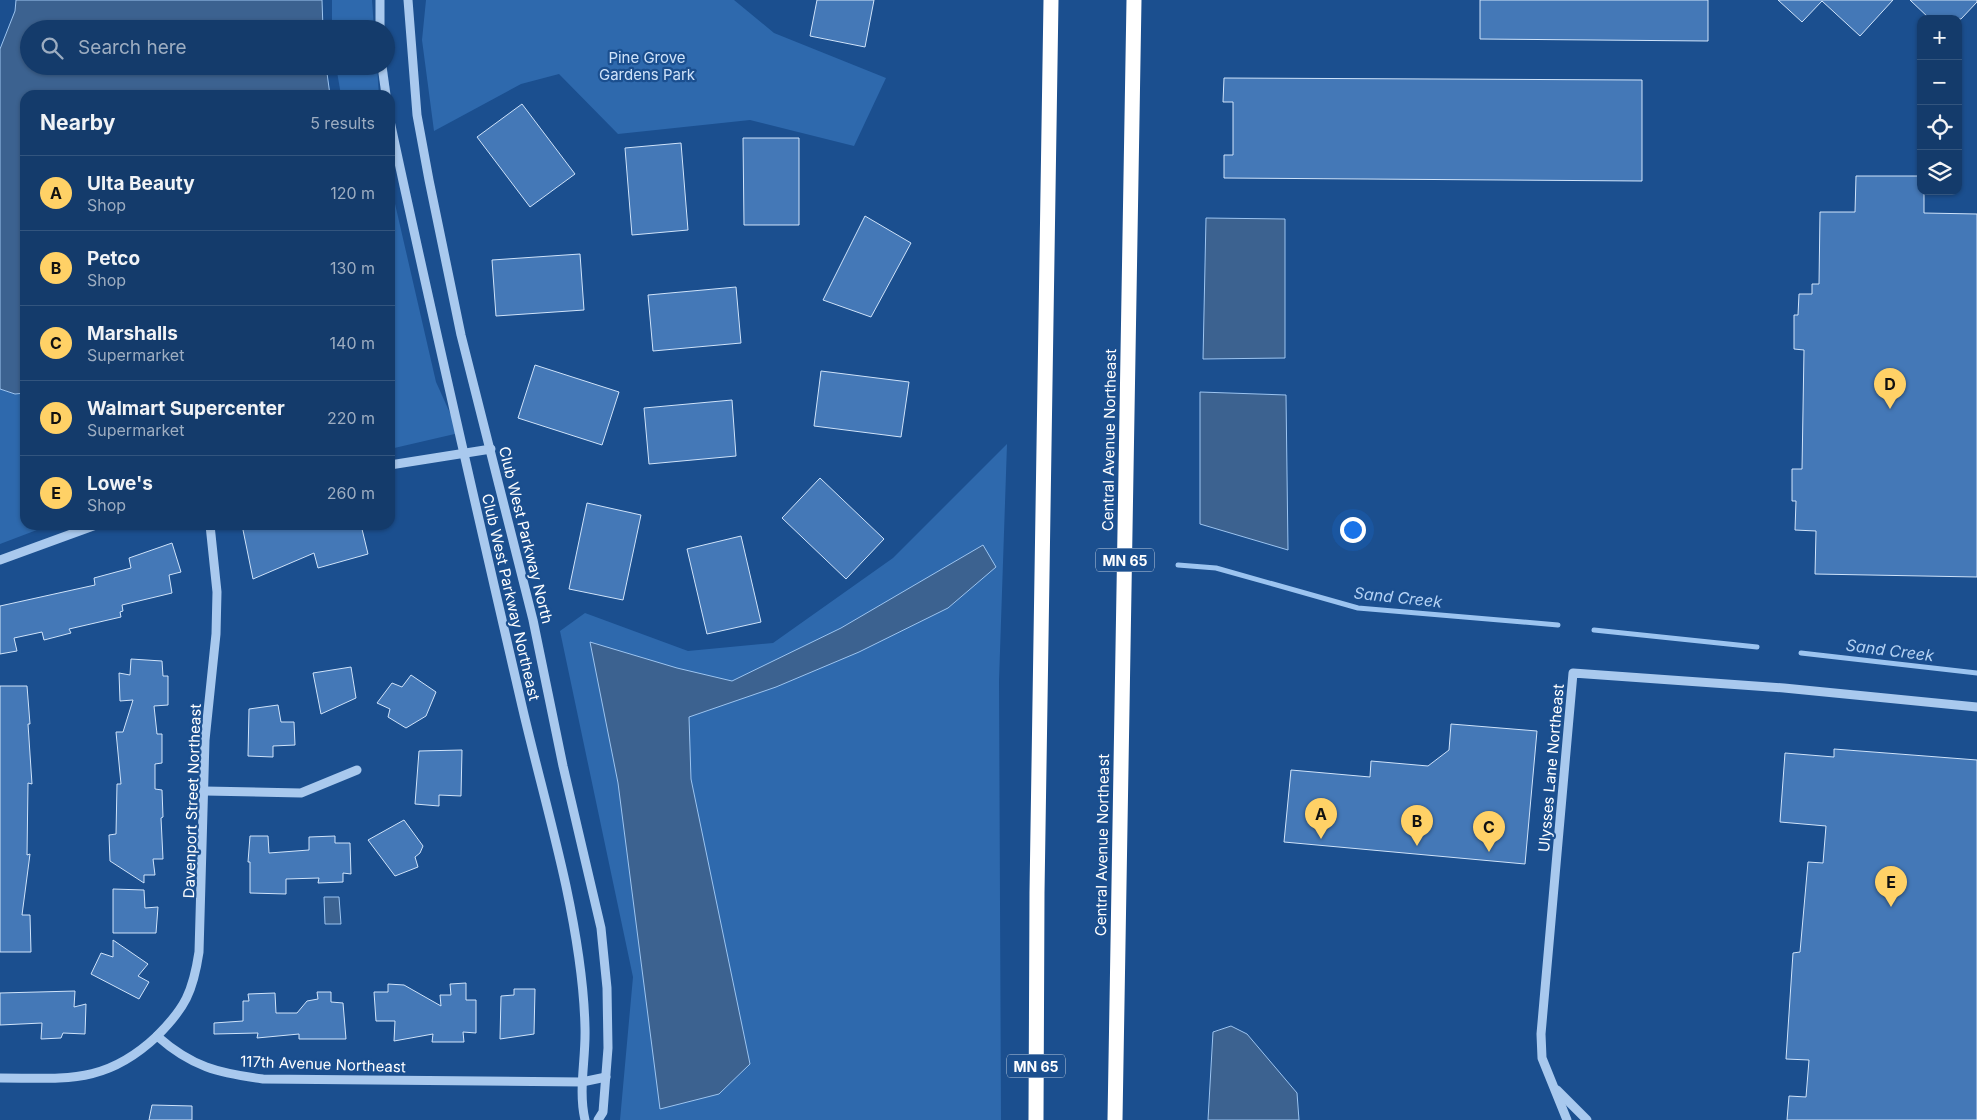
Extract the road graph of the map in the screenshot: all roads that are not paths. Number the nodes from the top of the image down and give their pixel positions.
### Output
1 (380, 0) edge
2 (408, 0) edge
3 (1050, 0) edge
4 (1134, 0) edge
5 (380, 20) edge
6 (383, 75) edge
7 (385, 90) edge
8 (395, 144) edge
9 (491, 449) junction
10 (464, 454) junction
11 (395, 464) edge
12 (82, 530) edge
13 (211, 530) edge
14 (0, 560) edge
15 (1977, 707) edge
16 (357, 770) dead end
17 (205, 791) junction
18 (157, 1036) junction
19 (606, 1077) junction
20 (0, 1078) edge
21 (582, 1082) junction
22 (1555, 1088) junction
23 (586, 1120) edge
24 (598, 1120) edge
25 (1036, 1120) edge
26 (1115, 1120) edge
27 (1567, 1120) edge
28 (1587, 1120) edge

1 - 5 street
2 - 9 street, Club West Parkway North
3 - 25 highway, MN 65
4 - 26 highway, Central Avenue Northeast / MN 65
6 - 7 street
8 - 10 street, Club West Parkway Northeast
9 - 10 street
9 - 19 street, Club West Parkway North
10 - 11 street
10 - 21 street, Club West Parkway Northeast
12 - 14 street
13 - 17 street, Davenport Street Northeast
15 - 22 street, Ulysses Lane Northeast
16 - 17 street
17 - 18 street, Davenport Street Northeast
18 - 20 street
18 - 21 street, 117th Avenue Northeast
19 - 21 street, 117th Avenue Northeast
19 - 24 street, Club West Parkway North
21 - 23 street, Club West Parkway Northeast
22 - 27 street
22 - 28 street

